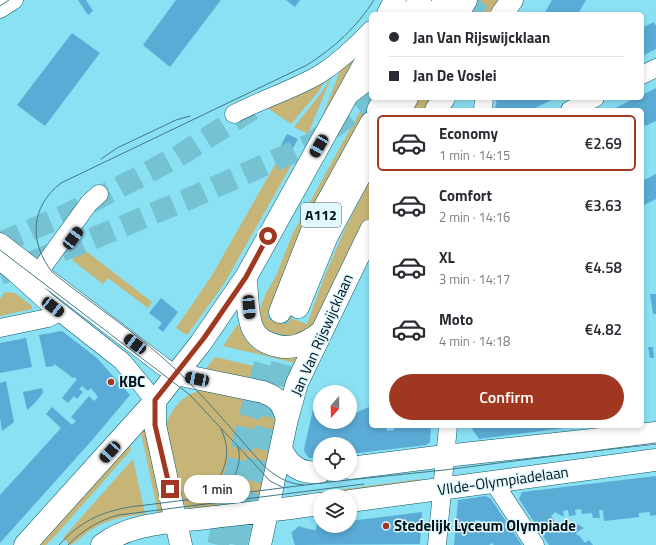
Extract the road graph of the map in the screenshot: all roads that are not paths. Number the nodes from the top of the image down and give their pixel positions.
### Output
1 (14, 0) edge
2 (420, 0) edge
3 (445, 0) edge
4 (466, 0) edge
5 (512, 0) edge
6 (0, 9) edge
7 (394, 10) edge
8 (437, 12) edge
9 (459, 12) edge
10 (503, 12) edge
11 (369, 32) edge
12 (369, 56) edge
13 (656, 68) edge
14 (644, 74) edge
15 (369, 78) edge
16 (349, 94) junction
17 (591, 100) edge
18 (574, 108) edge
19 (234, 114) dead end
20 (369, 126) edge
21 (369, 160) edge
22 (99, 194) dead end
23 (82, 227) dead end
24 (369, 234) edge
25 (0, 242) edge
26 (0, 261) edge
27 (42, 274) junction
28 (246, 277) junction
29 (36, 292) junction
30 (60, 312) junction
31 (0, 328) edge
32 (320, 333) junction
33 (176, 374) junction
34 (155, 400) junction
35 (287, 419) junction
36 (448, 428) edge
37 (656, 433) edge
38 (281, 448) junction
39 (445, 456) junction
40 (656, 460) edge
41 (357, 467) edge
42 (313, 472) edge
43 (493, 481) junction
44 (442, 490) junction
45 (357, 500) edge
46 (313, 505) edge
47 (267, 510) junction
48 (176, 522) junction
49 (25, 545) edge
50 (102, 545) edge
51 (181, 545) edge
52 (260, 545) edge
53 (437, 545) edge
54 (535, 545) edge

1 - 6 street
2 - 7 main road
3 - 8 main road
4 - 9 main road
5 - 10 main road
11 - 19 street
12 - 16 main road
13 - 14 street
15 - 16 main road
16 - 28 main road
17 - 18 street
20 - 21 main road, A112
22 - 27 street
23 - 27 street
24 - 32 main road, Jan Van Rijswijcklaan
25 - 27 street
26 - 29 street
27 - 29 street
27 - 33 street
28 - 32 main road
28 - 33 main road
29 - 30 street
30 - 31 street
30 - 34 street
32 - 35 main road, Jan Van Rijswijcklaan
33 - 34 main road
33 - 35 main road
34 - 48 main road
34 - 49 main road
35 - 38 main road, Jan Van Rijswijcklaan
36 - 39 street
37 - 39 main road, VIIde-Olympiadelaan
38 - 42 main road
38 - 47 main road, Jan Van Rijswijcklaan
39 - 41 main road, VIIde-Olympiadelaan
39 - 44 street
40 - 43 main road, VIIde-Olympiadelaan
43 - 44 main road, VIIde-Olympiadelaan
43 - 54 street
44 - 45 main road, VIIde-Olympiadelaan
44 - 53 street
46 - 47 main road
47 - 48 main road
47 - 52 main road, Jan Van Rijswijcklaan
48 - 50 main road
48 - 51 main road

